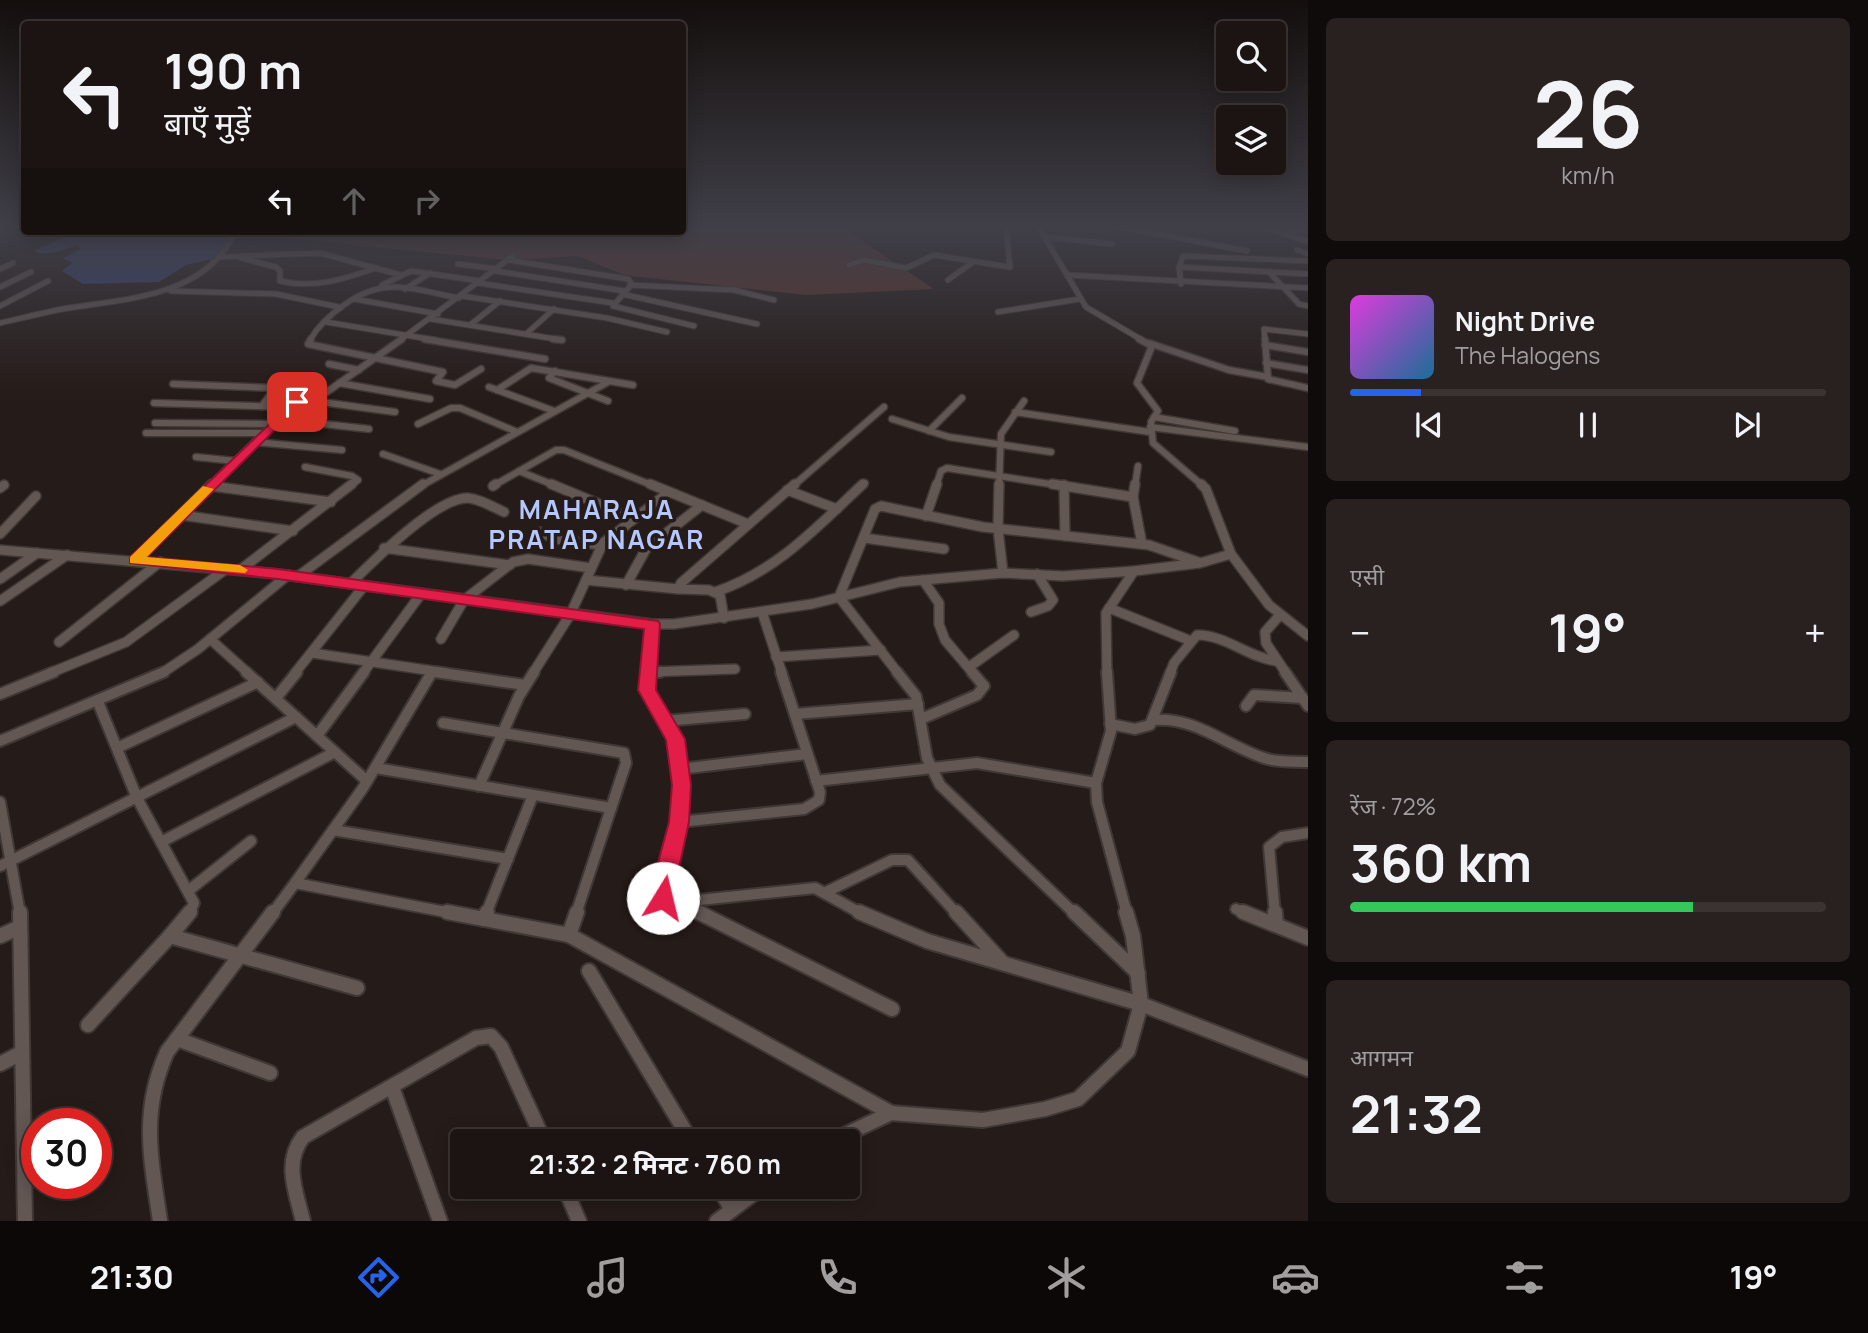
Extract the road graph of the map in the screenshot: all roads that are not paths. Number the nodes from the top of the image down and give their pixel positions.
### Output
1 (44, 283) edge
2 (181, 283) edge
3 (288, 283) edge
4 (321, 283) edge
5 (386, 283) edge
6 (414, 283) edge
7 (479, 283) edge
8 (486, 283) edge
9 (576, 283) joint
10 (1071, 283) edge
11 (1181, 283) edge
12 (1279, 283) edge
13 (630, 285) joint
14 (380, 286) junction
15 (1284, 288) junction
16 (405, 289) junction
17 (1308, 289) edge
18 (169, 291) junction
19 (623, 293) junction
20 (562, 295) junction
21 (460, 297) junction
22 (354, 299) junction
23 (1080, 299) junction
24 (774, 300) dead end
25 (500, 301) junction
26 (613, 303) junction
27 (0, 306) edge
28 (1308, 306) edge
29 (339, 307) junction
30 (554, 309) junction
31 (998, 312) dead end
32 (434, 316) junction
33 (326, 322) junction
34 (0, 323) edge
35 (757, 324) dead end
36 (470, 325) junction
37 (694, 326) dead end
38 (667, 332) dead end
39 (526, 334) junction
40 (1308, 334) edge
41 (407, 336) junction
42 (562, 340) dead end
43 (1149, 343) junction
44 (1265, 345) junction
45 (1308, 352) edge
46 (375, 359) junction
47 (545, 359) dead end
48 (1266, 363) junction
49 (329, 364) dead end
50 (481, 369) dead end
51 (359, 370) junction
52 (1308, 370) edge
53 (555, 372) junction
54 (1268, 377) junction
55 (608, 382) junction
56 (339, 383) junction
57 (173, 384) dead end
58 (633, 385) dead end
59 (489, 387) dead end
60 (1308, 388) edge
61 (497, 390) junction
62 (588, 393) junction
63 (962, 398) dead end
64 (430, 399) dead end
65 (314, 401) junction
66 (608, 401) dead end
67 (1024, 401) dead end
68 (154, 403) dead end
69 (262, 406) junction
70 (291, 407) junction
71 (884, 407) dead end
72 (554, 411) junction
73 (395, 412) dead end
74 (1015, 412) junction
75 (1154, 417) junction
76 (892, 419) dead end
77 (276, 421) junction
78 (155, 423) dead end
79 (418, 424) dead end
80 (369, 429) dead end
81 (1150, 429) junction
82 (929, 431) junction
83 (517, 432) junction
84 (146, 433) dead end
85 (264, 433) junction
86 (1239, 434) junction
87 (255, 442) junction
88 (1308, 444) edge
89 (1000, 445) junction
90 (342, 450) dead end
91 (1051, 452) dead end
92 (383, 454) dead end
93 (196, 457) dead end
94 (236, 461) junction
95 (1138, 466) dead end
96 (305, 467) dead end
97 (519, 471) junction
98 (440, 474) junction
99 (998, 474) junction
100 (865, 483) dead end
101 (1064, 485) junction
102 (211, 486) junction
103 (493, 486) dead end
104 (787, 490) junction
105 (669, 492) junction
106 (36, 496) dead end
107 (1133, 497) junction
108 (331, 502) junction
109 (702, 505) junction
110 (836, 509) junction
111 (504, 512) dead end
112 (181, 515) junction
113 (926, 516) junction
114 (633, 518) junction
115 (748, 524) junction
116 (998, 529) junction
117 (293, 531) junction
118 (540, 532) dead end
119 (0, 534) edge
120 (1065, 536) junction
121 (864, 538) junction
122 (1142, 544) junction
123 (601, 545) junction
124 (384, 548) junction
125 (944, 549) dead end
126 (0, 550) edge
127 (37, 553) junction
128 (1231, 554) junction
129 (67, 555) junction
130 (135, 560) junction
131 (160, 562) junction
132 (1200, 563) junction
133 (509, 565) junction
134 (591, 568) junction
135 (226, 569) junction
136 (240, 570) junction
137 (1134, 570) junction
138 (1003, 573) junction
139 (1037, 574) junction
140 (292, 576) junction
141 (0, 579) edge
142 (586, 580) junction
143 (923, 580) junction
144 (349, 584) junction
145 (626, 585) junction
146 (364, 586) junction
147 (678, 589) junction
148 (715, 592) junction
149 (421, 594) junction
150 (839, 597) junction
151 (464, 600) junction
152 (0, 601) edge
153 (1109, 608) junction
154 (762, 612) junction
155 (1031, 612) dead end
156 (570, 615) junction
157 (1280, 615) junction
158 (724, 618) junction
159 (652, 624) junction
160 (1014, 635) dead end
161 (1308, 636) edge
162 (210, 639) junction
163 (441, 639) dead end
164 (1191, 641) junction
165 (59, 642) dead end
166 (881, 650) junction
167 (312, 653) junction
168 (776, 657) junction
169 (1276, 661) junction
170 (372, 662) junction
171 (969, 667) junction
172 (735, 669) dead end
173 (432, 671) junction
174 (647, 671) junction
175 (258, 682) junction
176 (525, 685) junction
177 (0, 694) edge
178 (276, 698) junction
179 (98, 702) junction
180 (1305, 702) edge
181 (918, 704) junction
182 (1245, 706) dead end
183 (745, 714) dead end
184 (795, 715) junction
185 (296, 717) junction
186 (921, 719) junction
187 (1154, 720) junction
188 (664, 721) junction
189 (443, 723) dead end
190 (1110, 724) junction
191 (503, 732) junction
192 (317, 736) junction
193 (0, 741) edge
194 (117, 748) junction
195 (335, 752) junction
196 (807, 754) junction
197 (1308, 762) edge
198 (376, 768) junction
199 (680, 769) junction
200 (930, 769) junction
201 (367, 781) junction
202 (816, 781) junction
203 (1096, 783) junction
204 (479, 786) junction
205 (533, 795) junction
206 (137, 798) junction
207 (0, 803) edge
208 (611, 808) junction
209 (679, 822) junction
210 (333, 830) junction
211 (1308, 833) edge
212 (251, 841) dead end
213 (161, 842) junction
214 (508, 859) junction
215 (6, 864) edge
216 (295, 883) junction
217 (188, 891) junction
218 (826, 892) junction
219 (680, 902) junction
220 (1236, 909) dead end
221 (484, 919) junction
222 (1276, 925) junction
223 (20, 927) junction
224 (0, 936) edge
225 (170, 936) junction
226 (569, 936) junction
227 (1308, 938) edge
228 (242, 954) junction
229 (1002, 963) junction
230 (589, 971) dead end
231 (1138, 973) junction
232 (356, 988) dead end
233 (1141, 1004) junction
234 (892, 1009) dead end
235 (88, 1025) dead end
236 (177, 1039) junction
237 (21, 1053) junction
238 (0, 1064) edge
239 (1308, 1069) edge
240 (270, 1073) dead end
241 (392, 1087) junction
242 (891, 1113) junction
243 (539, 1129) edge
244 (684, 1129) edge
245 (857, 1129) edge
246 (570, 1199) edge
247 (726, 1199) edge
248 (747, 1199) edge
249 (732, 1210) junction
250 (25, 1221) edge
251 (160, 1221) edge
252 (303, 1221) edge
253 (440, 1221) edge
254 (579, 1221) edge
255 (717, 1221) edge

1 - 27 street
2 - 18 street
3 - 4 street
5 - 14 street
6 - 16 street
7 - 21 street
8 - 20 street
9 - 19 street
9 - 20 street
10 - 23 street
11 - 15 street
12 - 15 street
13 - 19 street
13 - 24 street
14 - 16 street
14 - 22 street
15 - 17 street
15 - 28 street
16 - 21 street
18 - 29 street
18 - 34 street
19 - 26 street
19 - 35 street
20 - 26 street
21 - 25 street
21 - 32 street
22 - 29 street
22 - 32 street
23 - 31 street
23 - 43 street
25 - 30 street
25 - 36 street
26 - 37 street
29 - 33 street
30 - 38 street
30 - 39 street
32 - 36 street
32 - 41 street
33 - 41 street
33 - 46 street
36 - 39 street
39 - 42 street
40 - 44 street
41 - 46 street
41 - 47 street
43 - 54 street
43 - 75 street
44 - 45 street
44 - 48 street
46 - 50 street
46 - 51 street
48 - 52 street
48 - 54 street
49 - 51 street
51 - 56 street
53 - 55 street
53 - 61 street
53 - 62 street
54 - 60 street
55 - 58 street
55 - 62 street
56 - 64 street
56 - 65 street
57 - 69 street
59 - 61 street
61 - 72 street
62 - 66 street
62 - 72 street
63 - 82 street
65 - 70 street
65 - 73 street
67 - 74 street
68 - 69 street
69 - 70 street
70 - 77 street
71 - 104 street
72 - 83 street
74 - 81 street
74 - 89 street
75 - 81 street
75 - 86 street
76 - 82 street
77 - 78 street
77 - 80 street
77 - 85 street
79 - 83 street
81 - 86 street
81 - 128 street
82 - 89 street
83 - 98 street
84 - 85 street
85 - 87 street
86 - 88 street
87 - 90 street
87 - 94 street
89 - 91 street
89 - 99 street
92 - 98 street
93 - 94 street
94 - 102 street
95 - 107 street
96 - 108 street
97 - 103 street
97 - 105 street
97 - 114 street
98 - 140 street
99 - 101 street
99 - 113 street
99 - 116 street
100 - 110 street
101 - 107 street
101 - 120 street
102 - 108 street
102 - 112 street
104 - 110 street
104 - 115 street
105 - 109 street
105 - 114 street
106 - 119 street
107 - 122 street
108 - 117 street
109 - 115 street
109 - 145 street
110 - 148 street
111 - 124 street
112 - 117 street
112 - 130 street
113 - 116 street
113 - 121 street
114 - 123 street
115 - 147 street
116 - 120 street
116 - 138 street
117 - 136 street
118 - 123 street
120 - 122 street
121 - 125 street
121 - 150 street
122 - 132 street
123 - 134 street
124 - 133 street
124 - 144 street
126 - 127 street
127 - 129 street
127 - 141 street
128 - 132 street
128 - 157 street
129 - 130 street
129 - 152 street
130 - 131 street
131 - 135 street
131 - 165 street
132 - 137 street
133 - 134 street
133 - 151 street
134 - 142 street
135 - 136 street
135 - 177 street
136 - 140 street
137 - 139 street
137 - 153 street
138 - 139 street
138 - 143 street
139 - 155 street
140 - 144 street
140 - 162 street
142 - 145 street
142 - 156 street
143 - 150 street
143 - 171 street
144 - 146 street
145 - 147 street
146 - 149 street
146 - 167 street
147 - 148 street
148 - 158 street
149 - 151 street
149 - 170 street
150 - 154 street
150 - 166 street
151 - 156 street
151 - 163 street
153 - 164 street
153 - 190 street
154 - 158 street
154 - 168 street
156 - 159 street
156 - 176 street
157 - 161 street
157 - 169 street
158 - 159 street
159 - 174 street
160 - 171 street
162 - 175 street
162 - 179 street
164 - 169 street
164 - 187 street
166 - 168 street
166 - 181 street
167 - 170 street
167 - 178 street
168 - 184 street
169 - 180 street
170 - 173 street
170 - 192 street
171 - 186 street
172 - 174 street
173 - 176 street
173 - 198 street
174 - 188 street
175 - 178 street
175 - 194 street
176 - 191 street
178 - 185 street
179 - 193 street
179 - 194 street
180 - 182 street
181 - 184 street
181 - 186 street
183 - 188 street
184 - 196 street
185 - 192 street
185 - 206 street
186 - 200 street
187 - 190 street
187 - 197 street
188 - 199 street
189 - 191 street
190 - 203 street
191 - 204 street
191 - 208 street
192 - 195 street
194 - 206 street
195 - 201 street
195 - 213 street
196 - 199 street
196 - 202 street
198 - 201 street
198 - 204 street
199 - 209 street
200 - 202 street
200 - 203 street
200 - 231 street
201 - 210 street
202 - 209 street
203 - 231 street
204 - 205 street
205 - 208 street
205 - 214 street
206 - 213 street
206 - 215 street
207 - 215 street
208 - 226 street
209 - 219 street
210 - 214 street
210 - 216 street
211 - 222 street
212 - 217 street
213 - 217 street
214 - 221 street
215 - 223 street
216 - 221 street
216 - 228 street
217 - 225 street
218 - 219 street
218 - 229 street
218 - 229 street
219 - 234 street
220 - 222 street
221 - 226 street
222 - 227 street
223 - 224 street
223 - 237 street
225 - 228 street
225 - 235 street
226 - 242 street
228 - 232 street
228 - 236 street
229 - 233 street
230 - 244 street
231 - 233 street
233 - 239 street
233 - 242 street
236 - 240 street
236 - 251 street
237 - 238 street
237 - 250 street
241 - 243 street
241 - 252 street
241 - 253 street
242 - 245 street
246 - 254 street
247 - 249 street
248 - 249 street
249 - 255 street

